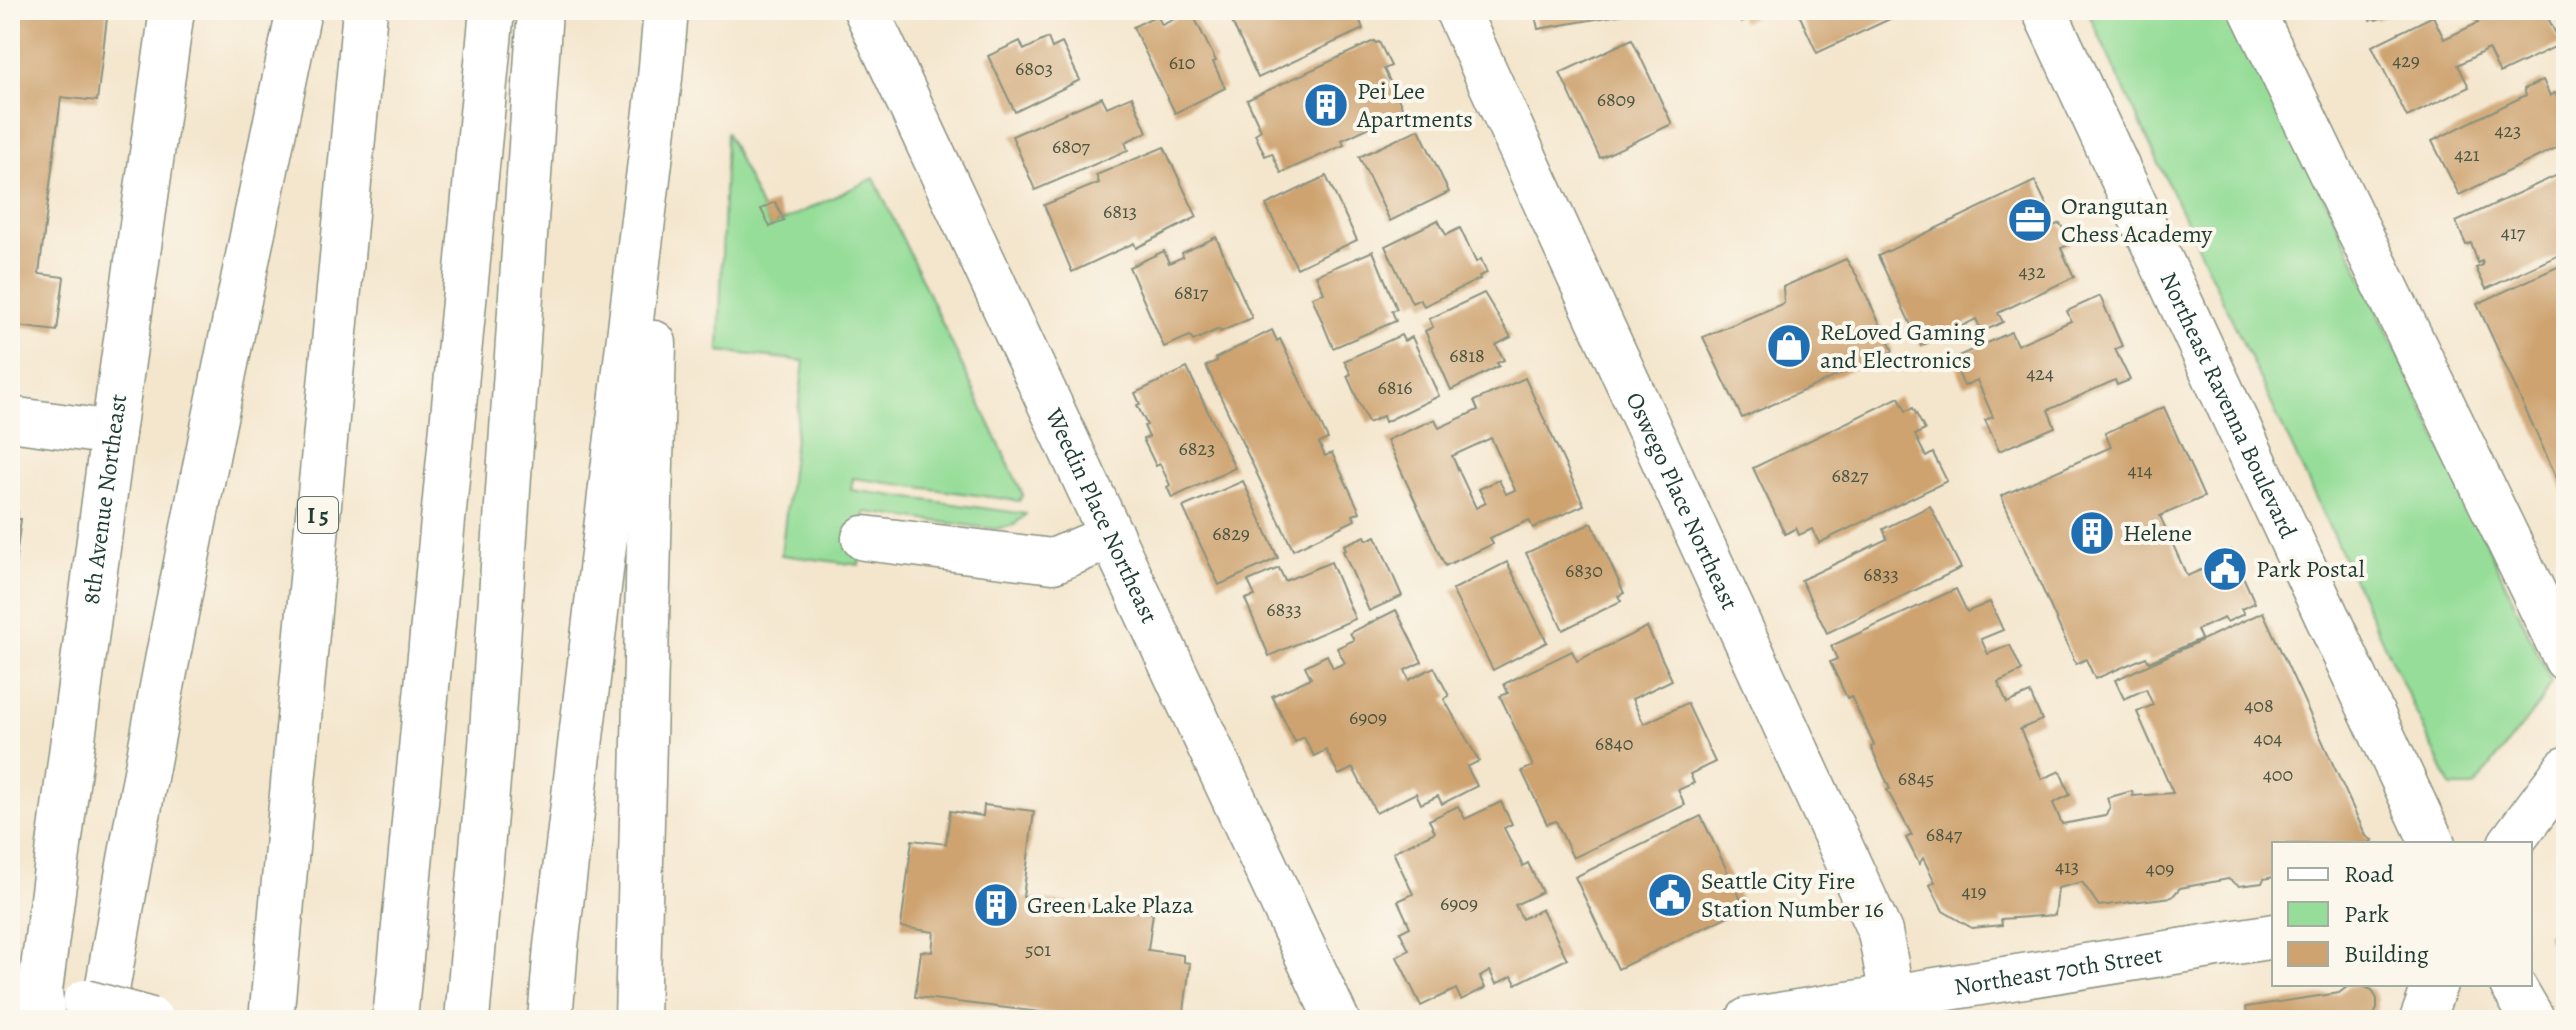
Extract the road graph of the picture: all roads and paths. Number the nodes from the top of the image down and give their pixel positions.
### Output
1 (172, 10) edge
2 (299, 10) edge
3 (365, 10) edge
4 (492, 10) edge
5 (540, 10) edge
6 (666, 10) edge
7 (866, 10) edge
8 (1457, 10) edge
9 (2044, 10) edge
10 (2252, 10) edge
11 (660, 78) junction
12 (10, 419) edge
13 (113, 433) junction
14 (1112, 536) junction
15 (864, 538) dead end
16 (2566, 659) edge
17 (2566, 769) edge
18 (2432, 842) edge
19 (2511, 842) edge
20 (2272, 936) edge
21 (2434, 986) edge
22 (2513, 986) edge
23 (1892, 996) junction
24 (31, 998) edge
25 (94, 1011) edge
26 (151, 1020) edge
27 (271, 1020) edge
28 (395, 1020) edge
29 (467, 1020) edge
30 (550, 1020) edge
31 (637, 1020) edge
32 (1337, 1020) edge
33 (1748, 1020) edge
34 (2422, 1020) edge
35 (2533, 1020) edge

1 - 13 main road, 8th Avenue Northeast
2 - 25 main road
3 - 27 main road, I 5
4 - 28 main road
5 - 29 main road
6 - 11 main road
7 - 14 main road, Weedin Place Northeast
8 - 23 main road, Oswego Place Northeast
9 - 18 main road, Northeast Ravenna Boulevard
10 - 16 main road
11 - 30 main road
11 - 31 main road
12 - 13 main road
13 - 24 main road, 8th Avenue Northeast
14 - 15 main road
14 - 32 main road, Weedin Place Northeast
17 - 19 main road
20 - 23 main road, Northeast 70th Street
21 - 34 main road
22 - 35 main road
23 - 33 main road, Northeast 70th Street
24 - 25 main road
25 - 26 main road, bridge

